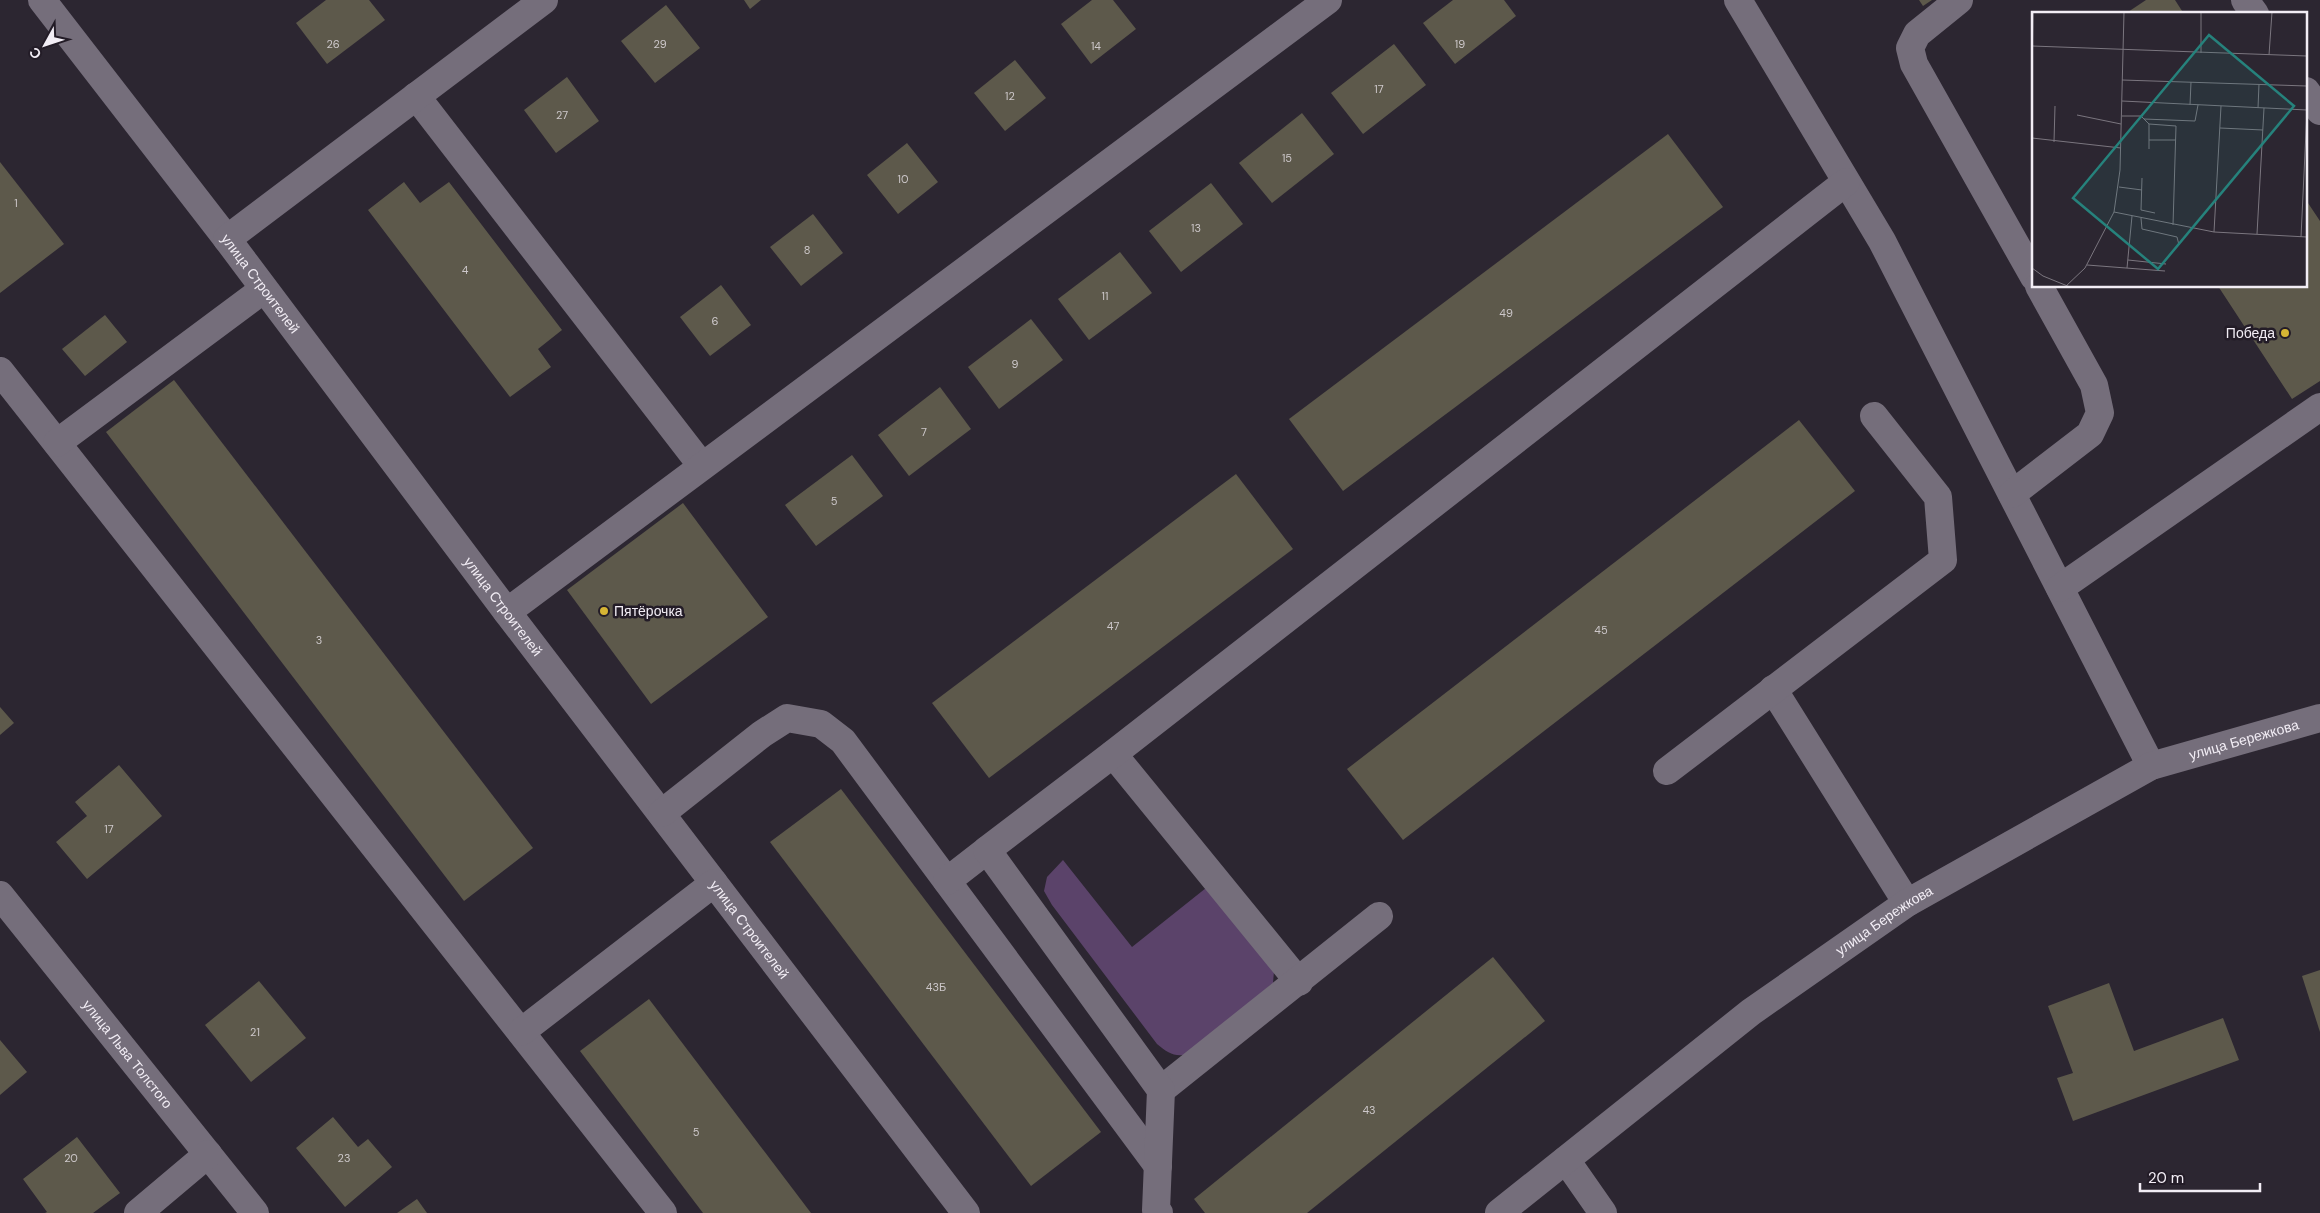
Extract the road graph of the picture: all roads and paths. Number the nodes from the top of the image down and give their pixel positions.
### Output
1 (42, 0) edge
2 (544, 0) edge
3 (1328, 0) edge
4 (1738, 0) edge
5 (1959, 0) edge
6 (2245, 0) edge
7 (2254, 12) edge
8 (2308, 94) edge
9 (416, 96) junction
10 (2320, 111) edge
11 (1846, 182) junction
12 (227, 239) junction
13 (2032, 274) edge
14 (2040, 288) edge
15 (264, 289) junction
16 (0, 371) edge
17 (2320, 407) edge
18 (1874, 416) dead end
19 (57, 443) junction
20 (702, 466) junction
21 (2012, 494) junction
22 (2060, 588) junction
23 (507, 612) junction
24 (1773, 690) junction
25 (2320, 718) edge
26 (1113, 754) junction
27 (2151, 766) junction
28 (1667, 771) dead end
29 (662, 814) junction
30 (987, 850) junction
31 (947, 881) junction
32 (714, 883) junction
33 (0, 895) edge
34 (1907, 903) junction
35 (1379, 916) dead end
36 (1299, 982) junction
37 (521, 1032) junction
38 (1162, 1090) junction
39 (208, 1154) junction
40 (1566, 1160) junction
41 (1158, 1166) junction
42 (138, 1213) edge
43 (255, 1213) edge
44 (663, 1213) edge
45 (966, 1213) edge
46 (1159, 1213) edge
47 (1499, 1213) edge
48 (1604, 1213) edge

1 - 12 street, улица Строителей
2 - 9 street
3 - 20 street
4 - 11 street
5 - 13 street
6 - 7 street
8 - 10 street
9 - 12 street
9 - 20 street
11 - 21 street
11 - 26 street
12 - 15 street, улица Строителей
14 - 21 street
15 - 19 street
15 - 23 street, улица Строителей
16 - 19 street
17 - 22 street
18 - 24 street
19 - 37 street
20 - 23 street
21 - 22 street
22 - 27 street
23 - 29 street, улица Строителей
24 - 28 street
24 - 34 street
25 - 27 street, улица Бережкова
26 - 30 street
26 - 36 street
27 - 34 street, улица Бережкова
29 - 31 street
29 - 32 street, улица Строителей
30 - 31 street
30 - 38 street
31 - 41 street
32 - 37 street
32 - 45 street, улица Строителей
33 - 39 street, улица Льва Толстого
34 - 40 street, улица Бережкова
35 - 36 street
36 - 38 street
37 - 44 street
38 - 41 street
39 - 42 street
39 - 43 street, улица Льва Толстого
40 - 47 street, улица Бережкова
40 - 48 street
41 - 46 street

